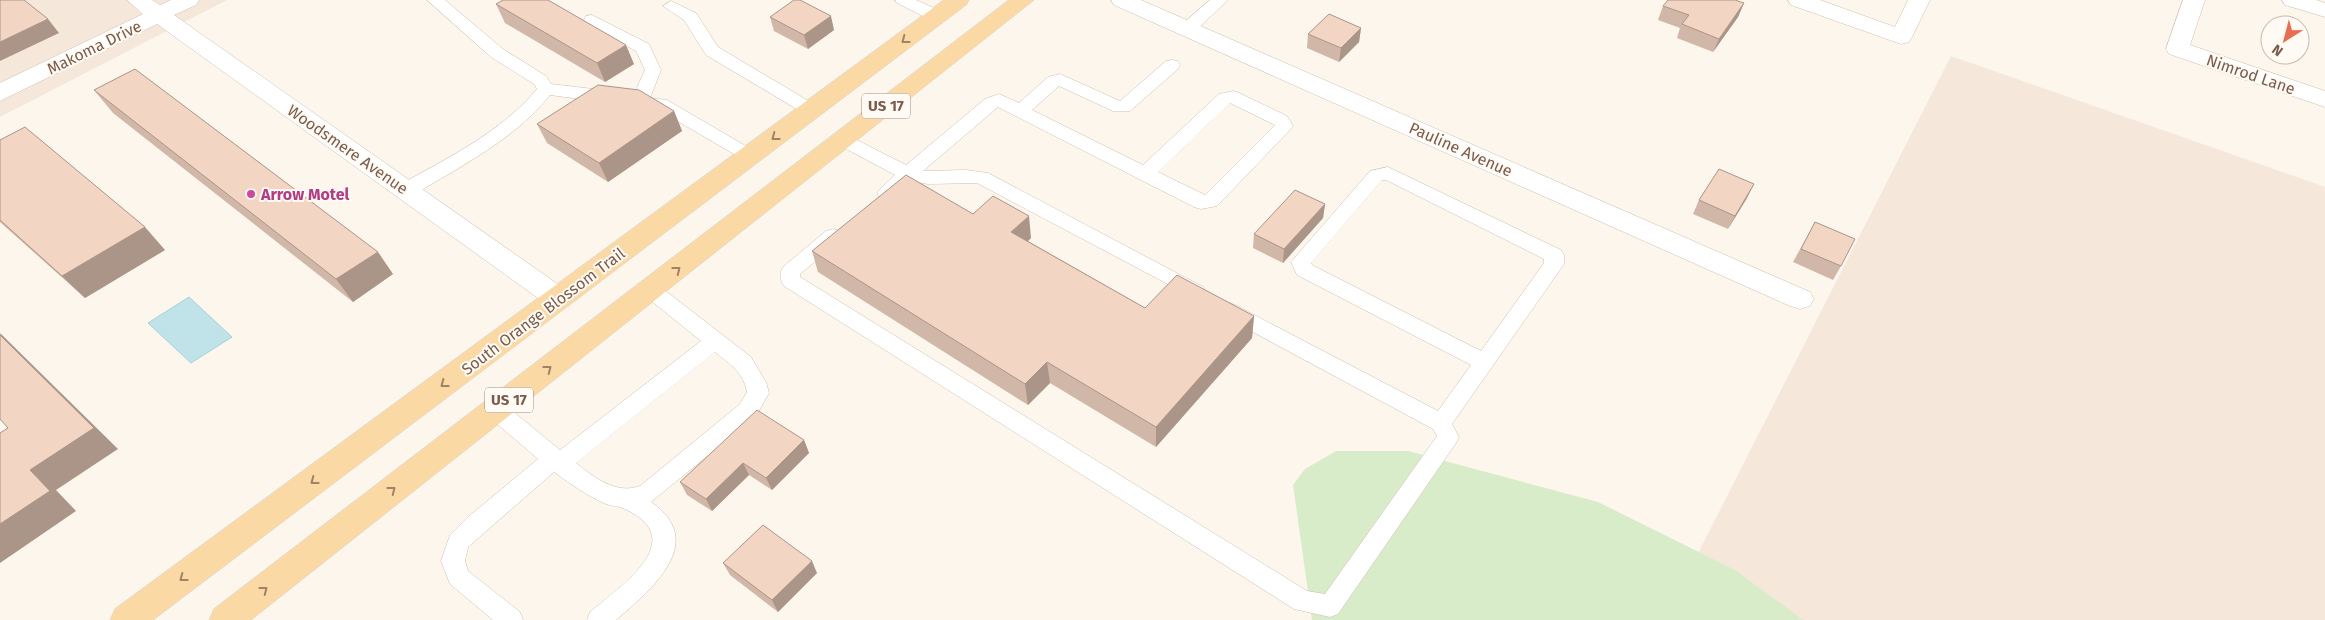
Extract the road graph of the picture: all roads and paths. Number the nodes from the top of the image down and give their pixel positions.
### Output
1 (138, 0) edge
2 (188, 0) edge
3 (435, 0) edge
4 (904, 0) edge
5 (958, 0) edge
6 (996, 0) edge
7 (1023, 0) edge
8 (1122, 0) edge
9 (1220, 0) edge
10 (1799, 0) edge
11 (1919, 0) edge
12 (2194, 0) edge
13 (2293, 0) edge
14 (671, 6) dead end
15 (2325, 10) edge
16 (159, 14) junction
17 (937, 16) junction
18 (592, 20) dead end
19 (1188, 29) junction
20 (980, 33) junction
21 (1172, 65) dead end
22 (546, 89) junction
23 (0, 93) edge
24 (2325, 99) edge
25 (640, 101) junction
26 (811, 110) junction
27 (1020, 111) junction
28 (843, 140) junction
29 (750, 156) junction
30 (910, 172) junction
31 (1145, 174) junction
32 (406, 190) junction
33 (872, 204) edge
34 (850, 222) edge
35 (650, 290) junction
36 (559, 299) junction
37 (1800, 299) dead end
38 (715, 341) junction
39 (1485, 363) junction
40 (496, 410) junction
41 (1442, 423) junction
42 (558, 460) junction
43 (629, 499) junction
44 (127, 620) edge
45 (226, 620) edge
46 (511, 620) edge
47 (599, 620) edge

1 - 16 street, Woodsmere Avenue
2 - 16 street, Makoma Drive
3 - 22 lane
4 - 17 lane
5 - 17 main road, South Orange Blossom Trail / US 17
6 - 20 main road
7 - 20 main road, US 17
8 - 19 street, Pauline Avenue
9 - 19 lane
10 - 11 street
12 - 24 street, Nimrod Lane
13 - 15 street
14 - 26 lane
16 - 23 street, Makoma Drive
16 - 32 street, Woodsmere Avenue
17 -> 26 main road, South Orange Blossom Trail / US 17
18 - 25 lane
19 - 37 street, Pauline Avenue
20 - 28 main road, US 17
21 - 27 lane
22 - 25 lane
22 - 32 lane
25 - 29 lane
26 -> 29 main road, South Orange Blossom Trail / US 17
27 - 30 lane
27 - 31 lane
28 - 30 lane
35 -> 28 main road, US 17
29 - 36 main road, South Orange Blossom Trail / US 17
30 - 33 lane
30 - 41 lane
31 - 31 lane
32 - 36 street, Woodsmere Avenue
34 - 41 lane
35 - 38 lane
40 -> 35 main road, US 17
36 -> 44 main road, South Orange Blossom Trail / US 17
38 - 42 lane
38 - 43 lane
39 - 39 lane
39 - 41 lane
40 - 42 lane
45 -> 40 main road, US 17
42 - 43 lane
42 - 46 lane
43 - 47 lane

